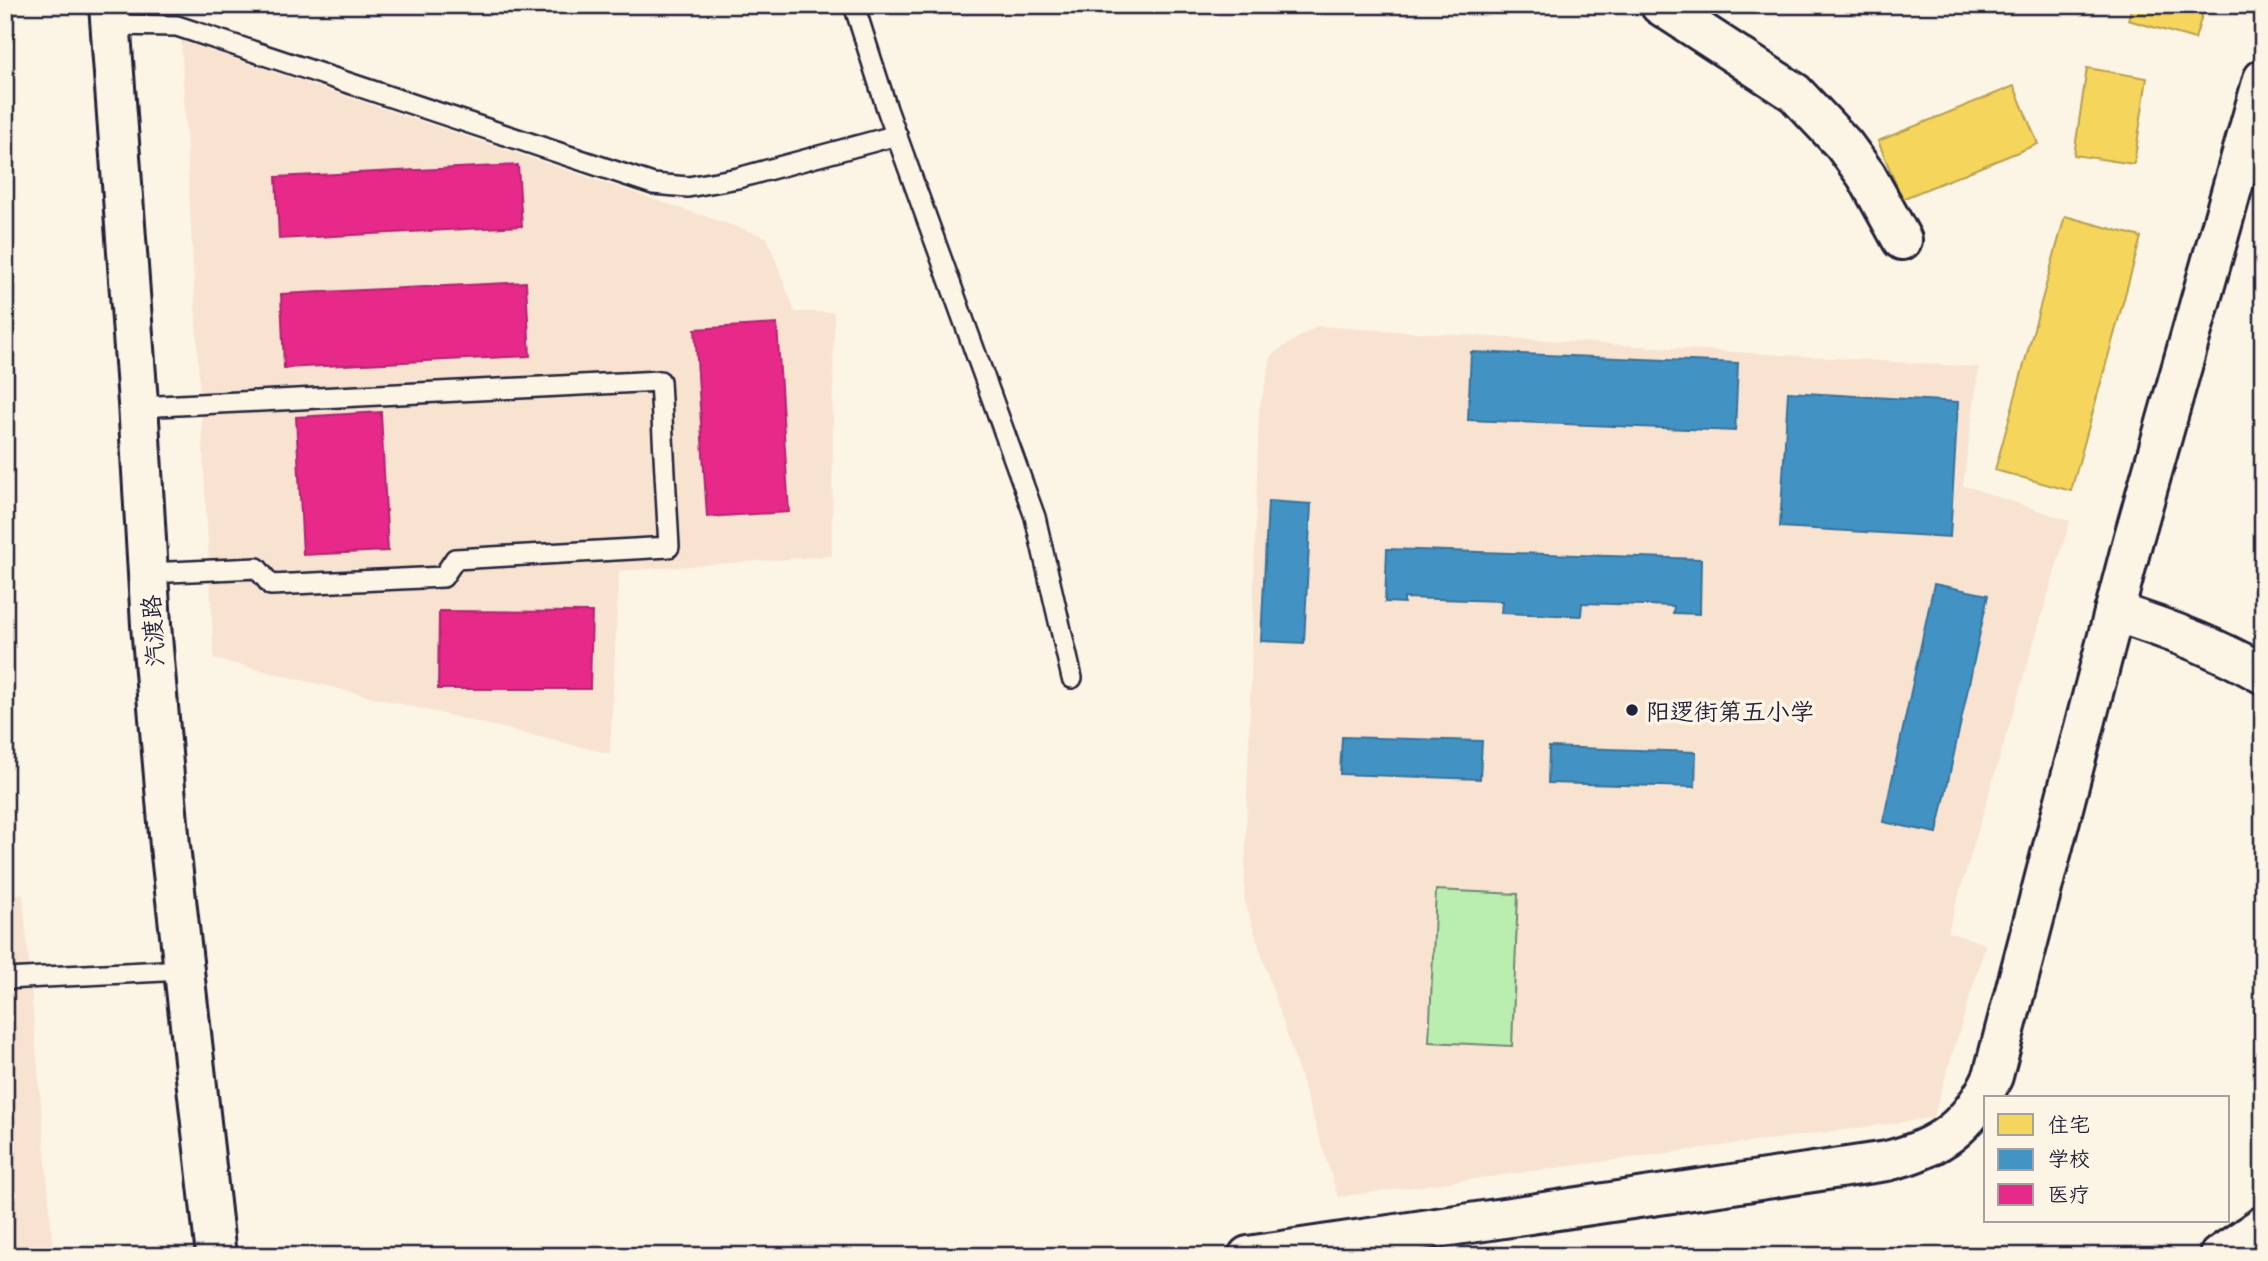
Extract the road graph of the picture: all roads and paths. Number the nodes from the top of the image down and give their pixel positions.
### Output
1 (854, 5) edge
2 (1660, 5) edge
3 (109, 15) edge
4 (2263, 79) edge
5 (897, 135) junction
6 (1902, 240) dead end
7 (138, 407) junction
8 (148, 573) junction
9 (2114, 612) junction
10 (2263, 674) edge
11 (1072, 678) dead end
12 (184, 971) junction
13 (5, 979) edge
14 (2263, 1226) edge
15 (216, 1256) edge
16 (1248, 1256) edge
17 (2219, 1256) edge

1 - 5 lane
2 - 6 main road
3 - 5 lane
3 - 7 main road, 汽渡路
4 - 9 main road
5 - 11 lane
7 - 8 main road, 汽渡路
7 - 8 lane
8 - 12 main road, 汽渡路
9 - 10 main road
9 - 16 main road
12 - 13 lane
12 - 15 main road, 汽渡路
14 - 17 main road

